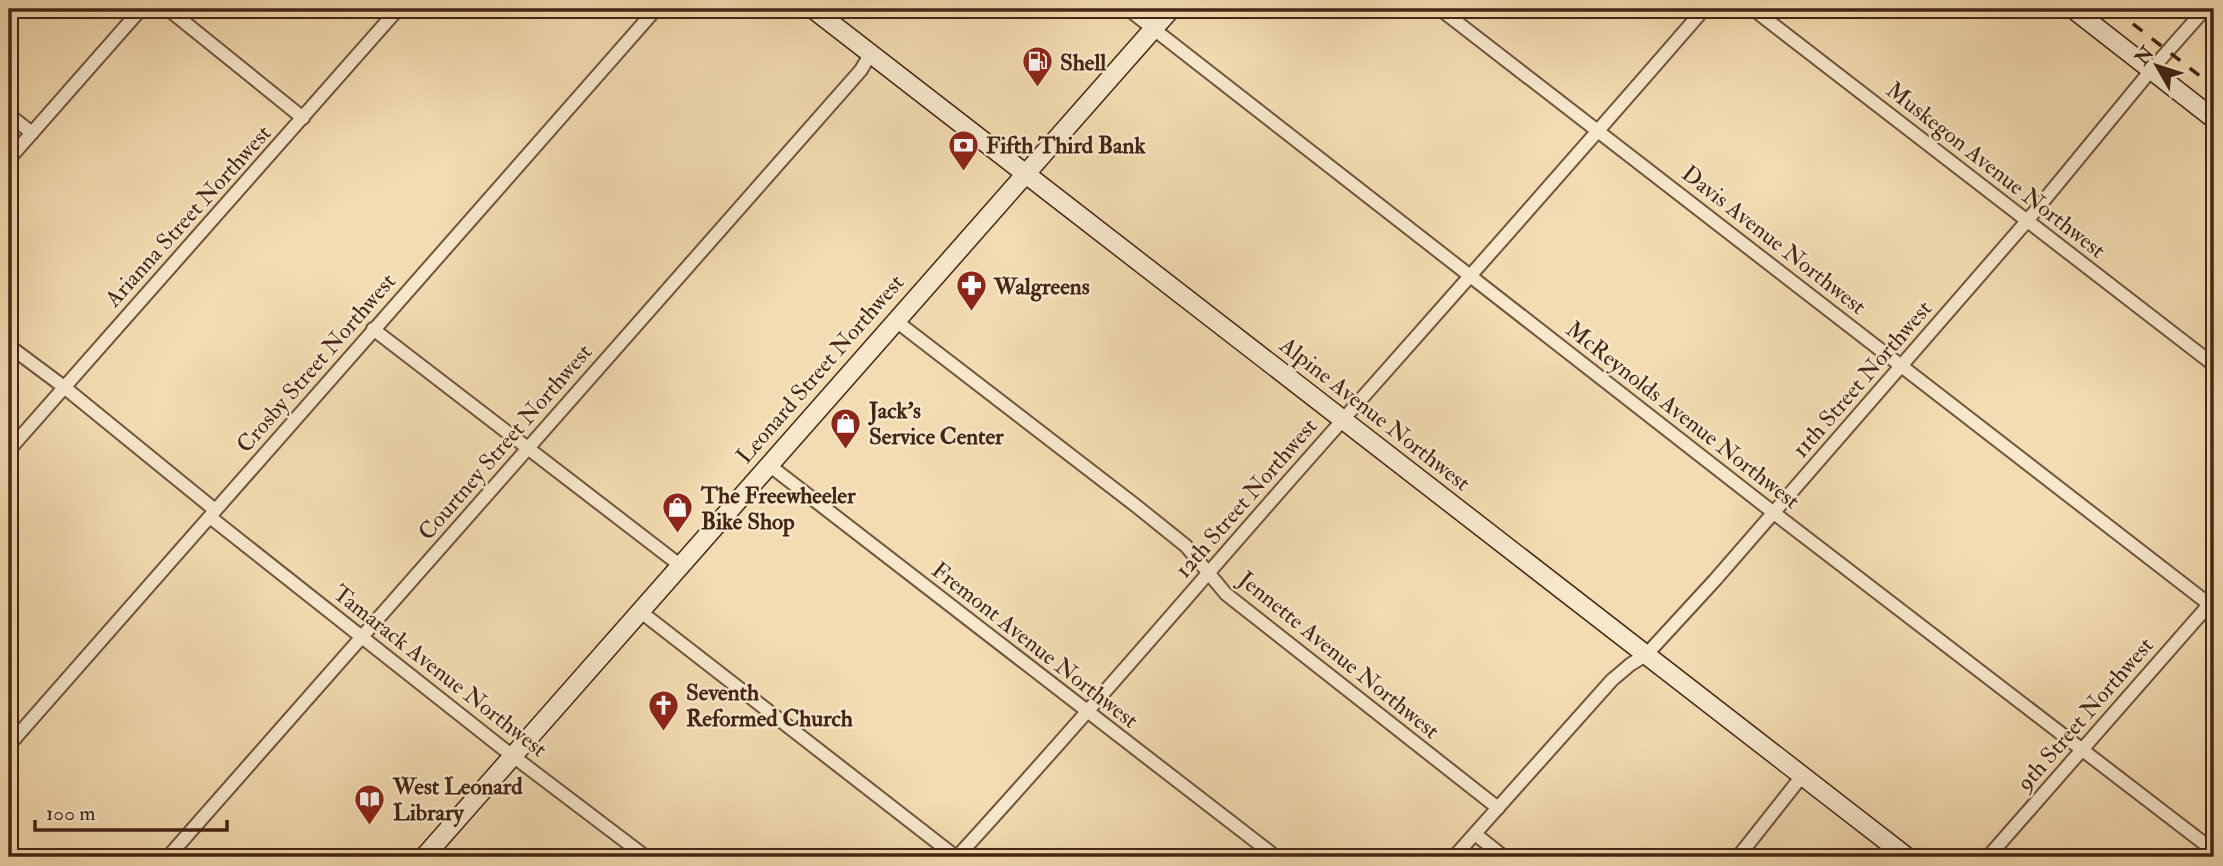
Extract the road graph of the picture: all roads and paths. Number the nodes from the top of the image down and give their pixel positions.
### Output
1 (141, 9) edge
2 (168, 9) edge
3 (398, 9) edge
4 (656, 9) edge
5 (813, 9) edge
6 (1128, 9) edge
7 (1171, 9) edge
8 (1440, 9) edge
9 (1704, 9) edge
10 (1753, 9) edge
11 (2073, 9) edge
12 (2205, 9) edge
13 (1153, 29) junction
14 (871, 53) junction
15 (2152, 69) junction
16 (9, 115) edge
17 (303, 118) junction
18 (2214, 119) edge
19 (1598, 131) junction
20 (32, 133) junction
21 (9, 159) edge
22 (1026, 173) junction
23 (2027, 221) junction
24 (1469, 276) junction
25 (896, 321) junction
26 (373, 329) junction
27 (9, 346) edge
28 (1901, 365) junction
29 (2214, 365) edge
30 (64, 387) junction
31 (1343, 419) junction
32 (527, 448) junction
33 (9, 450) edge
34 (769, 465) junction
35 (1774, 513) junction
36 (213, 514) junction
37 (681, 566) junction
38 (1209, 572) junction
39 (2213, 603) edge
40 (641, 612) junction
41 (362, 638) junction
42 (1646, 655) junction
43 (1088, 713) junction
44 (9, 745) edge
45 (2082, 749) junction
46 (514, 756) junction
47 (1802, 776) junction
48 (1497, 808) junction
49 (1475, 834) junction
50 (2214, 851) edge
51 (167, 857) edge
52 (424, 857) edge
53 (646, 857) edge
54 (957, 857) edge
55 (1276, 857) edge
56 (1454, 857) edge
57 (1504, 857) edge
58 (1738, 857) edge
59 (1907, 857) edge
60 (1988, 857) edge

1 - 20 street
2 - 17 street
3 - 17 street, Arianna Street Northwest
4 - 26 street, Crosby Street Northwest
5 - 14 main road, Alpine Avenue Northwest
6 - 13 street, McReynolds Avenue Northwest
7 - 13 main road, Leonard Street Northwest
8 - 19 street, Davis Avenue Northwest
9 - 19 street, 12th Street Northwest
10 - 23 street, Muskegon Avenue Northwest
11 - 15 main road
12 - 15 street, 11th Street Northwest
13 - 22 main road, Leonard Street Northwest
13 - 24 street, McReynolds Avenue Northwest
14 - 22 main road, Alpine Avenue Northwest
14 - 32 street, Courtney Street Northwest
15 - 18 main road
15 - 23 street, 11th Street Northwest
16 - 20 street
17 - 30 street, Arianna Street Northwest
19 - 24 street, 12th Street Northwest
19 - 28 street, Davis Avenue Northwest
20 - 21 street
22 - 25 main road, Leonard Street Northwest
22 - 31 main road, Alpine Avenue Northwest
23 - 28 street, 11th Street Northwest
23 - 29 street, Muskegon Avenue Northwest
24 - 31 street, 12th Street Northwest
24 - 35 street, McReynolds Avenue Northwest
25 - 34 main road, Leonard Street Northwest
25 - 38 street, Jennette Avenue Northwest
26 - 32 street
26 - 36 street, Crosby Street Northwest
27 - 30 street, Tamarack Avenue Northwest
28 - 35 street, 11th Street Northwest
28 - 39 street, Davis Avenue Northwest
30 - 33 street, Arianna Street Northwest
30 - 36 street, Tamarack Avenue Northwest
31 - 38 street, 12th Street Northwest
31 - 42 main road, Alpine Avenue Northwest
32 - 37 street
32 - 41 street, Courtney Street Northwest
34 - 37 main road, Leonard Street Northwest
34 - 43 street, Fremont Avenue Northwest
35 - 42 street, 11th Street Northwest
35 - 45 street, McReynolds Avenue Northwest
36 - 41 street, Tamarack Avenue Northwest
36 - 44 street, Crosby Street Northwest
37 - 40 main road, Leonard Street Northwest
38 - 43 street, 12th Street Northwest
38 - 48 street, Jennette Avenue Northwest
39 - 45 street, 9th Street Northwest
40 - 46 main road, Leonard Street Northwest
40 - 54 street
41 - 46 street, Tamarack Avenue Northwest
41 - 51 street, Courtney Street Northwest
42 - 47 main road, Alpine Avenue Northwest
42 - 48 street, 11th Street Northwest
43 - 54 street, 12th Street Northwest
43 - 55 street, Fremont Avenue Northwest
45 - 50 street, McReynolds Avenue Northwest
45 - 60 street, 9th Street Northwest
46 - 52 main road, Leonard Street Northwest
46 - 53 street, Tamarack Avenue Northwest
47 - 58 street
47 - 59 main road, Alpine Avenue Northwest
48 - 49 street, 11th Street Northwest
49 - 56 street, 11th Street Northwest
49 - 57 street

